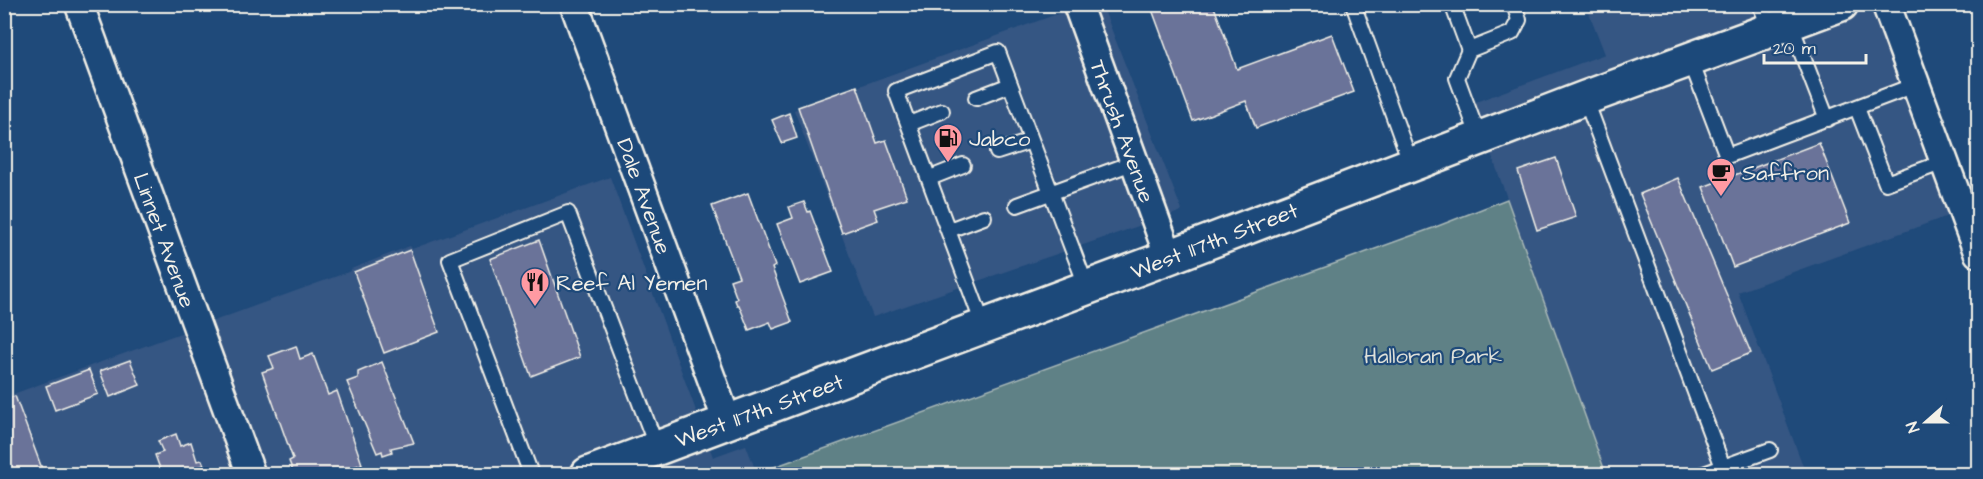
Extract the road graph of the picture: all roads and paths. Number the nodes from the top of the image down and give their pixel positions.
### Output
1 (79, 4) edge
2 (574, 4) edge
3 (1077, 4) edge
4 (1353, 4) edge
5 (1452, 4) edge
6 (1514, 4) edge
7 (1841, 4) edge
8 (1886, 4) edge
9 (1774, 19) edge
10 (1469, 50) junction
11 (1690, 59) junction
12 (1010, 85) junction
13 (1915, 85) junction
14 (976, 98) dead end
15 (1585, 98) junction
16 (1857, 108) junction
17 (942, 111) dead end
18 (1827, 119) junction
19 (909, 124) junction
20 (1479, 138) junction
21 (1031, 141) junction
22 (997, 152) dead end
23 (1135, 162) junction
24 (1944, 162) junction
25 (1411, 164) junction
26 (963, 165) dead end
27 (930, 178) junction
28 (1051, 193) junction
29 (1017, 205) dead end
30 (984, 217) dead end
31 (949, 230) junction
32 (1978, 253) edge
33 (1169, 257) junction
34 (1087, 288) junction
35 (984, 327) junction
36 (728, 421) junction
37 (657, 448) junction
38 (1770, 450) dead end
39 (1723, 467) junction
40 (251, 474) edge
41 (531, 474) edge
42 (588, 474) edge
43 (1704, 474) edge

1 - 40 street, Linnet Avenue
2 - 36 street, Dale Avenue
3 - 23 street, Thrush Avenue
4 - 25 lane
5 - 10 lane
6 - 10 lane
7 - 9 main road, West 117th Street
8 - 13 street
9 - 11 main road, West 117th Street
9 - 18 lane
10 - 20 lane
11 - 15 main road, West 117th Street
11 - 18 lane
12 - 14 lane
12 - 19 lane
12 - 21 lane
13 - 16 lane
13 - 24 street
15 - 20 main road, West 117th Street
15 - 39 lane
16 - 18 lane
16 - 24 lane
17 - 19 lane
19 - 27 lane
20 - 25 main road, West 117th Street
21 - 22 lane
21 - 28 lane
23 - 28 lane
23 - 33 street, Thrush Avenue
24 - 32 street
25 - 33 main road, West 117th Street
26 - 27 lane
27 - 31 lane
28 - 29 lane
28 - 34 lane
30 - 31 lane
31 - 35 lane
33 - 34 main road, West 117th Street
34 - 35 main road, West 117th Street
35 - 36 main road, West 117th Street
36 - 37 main road, West 117th Street
37 - 41 lane
37 - 42 main road, West 117th Street
38 - 39 lane
39 - 43 lane

